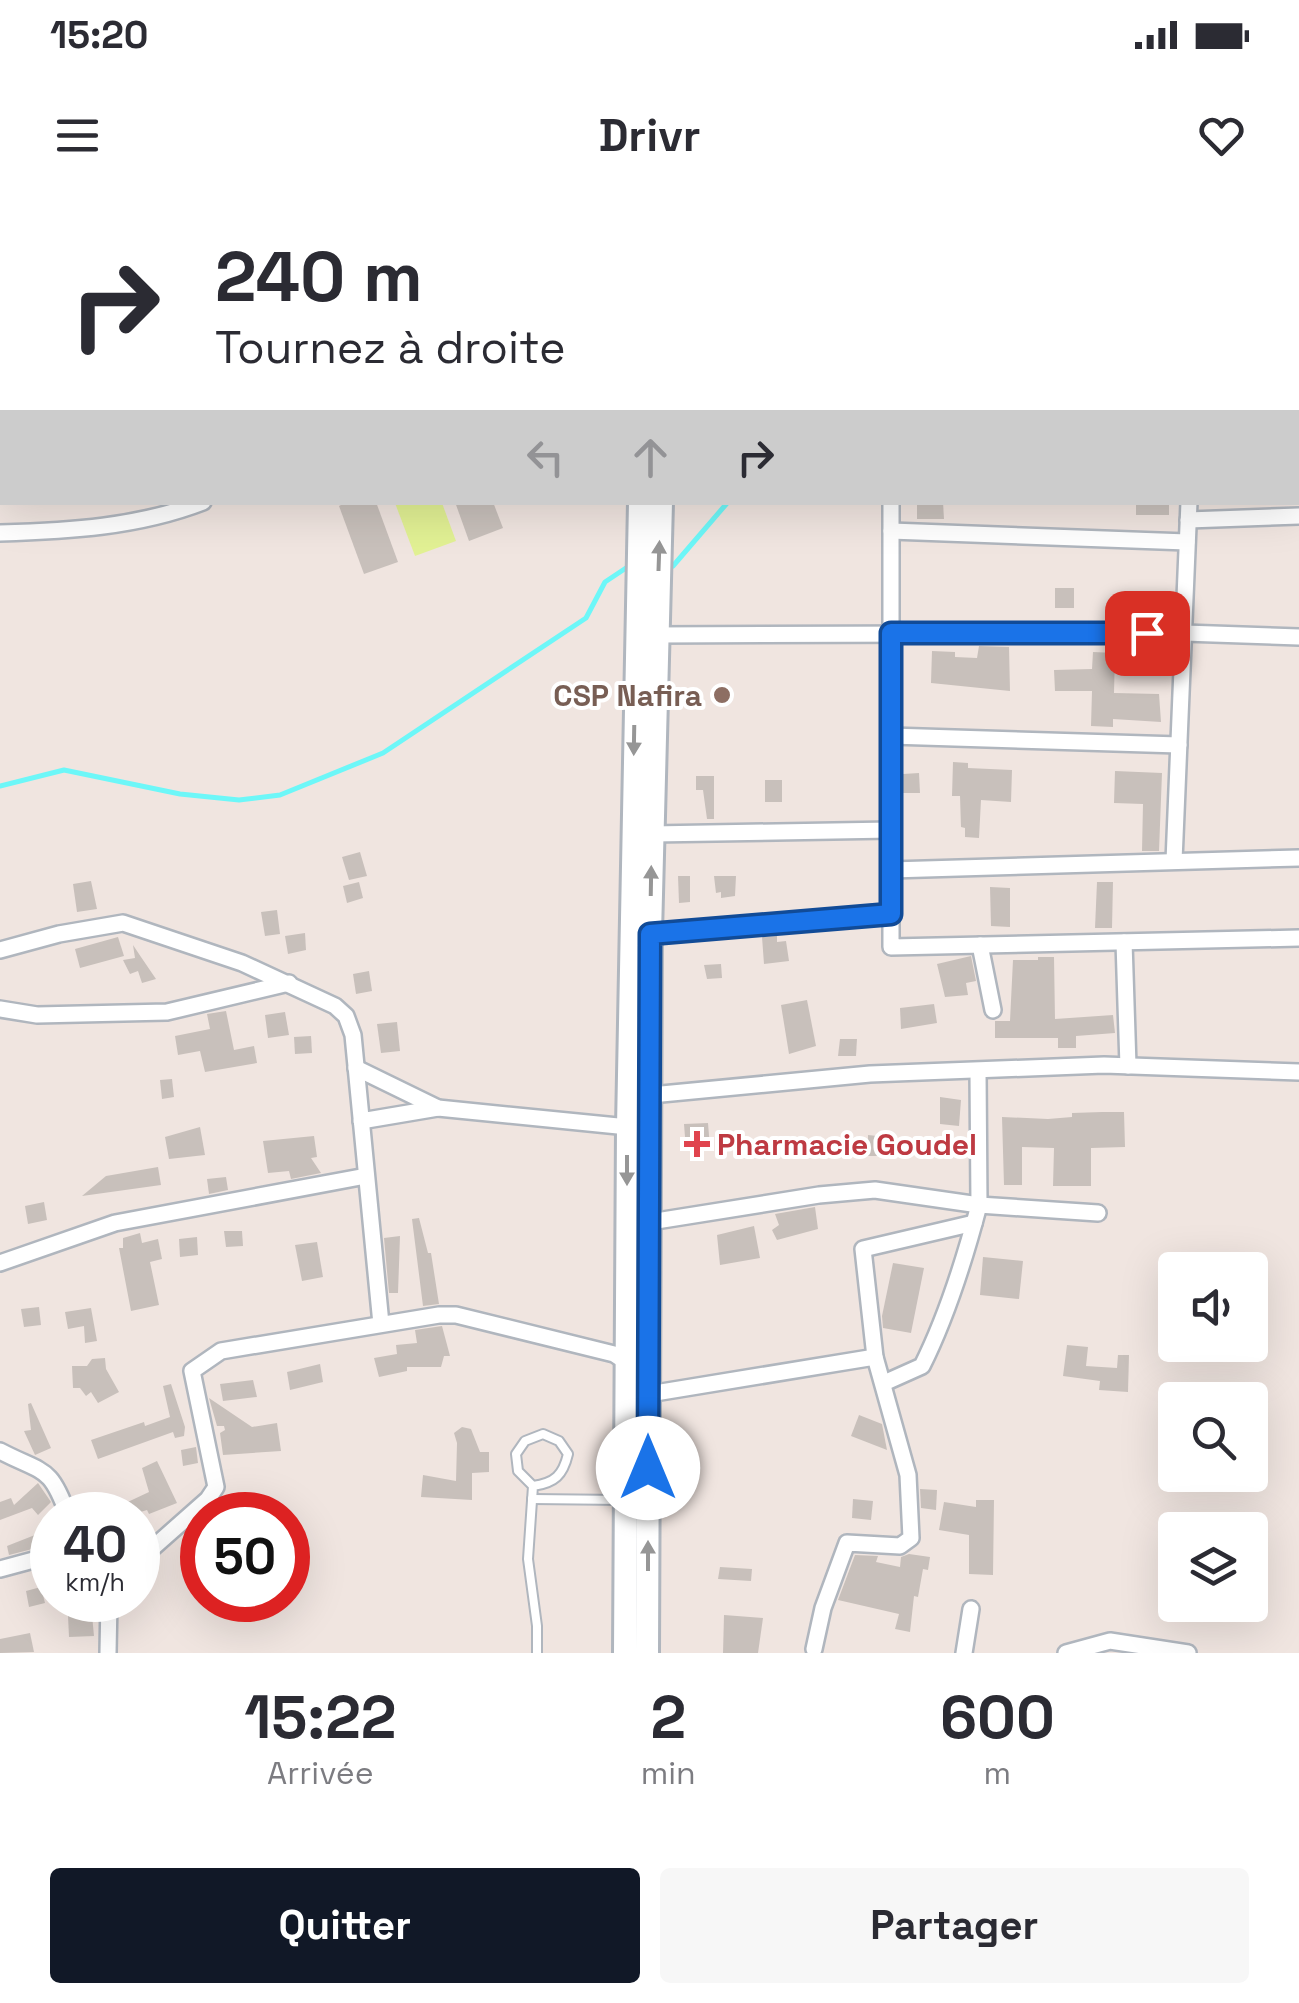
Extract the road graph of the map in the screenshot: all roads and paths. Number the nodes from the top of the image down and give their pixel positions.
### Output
1 (186, 505) edge
2 (640, 505) edge
3 (661, 505) edge
4 (891, 505) edge
5 (1189, 505) edge
6 (152, 511) edge
7 (1299, 516) edge
8 (1188, 520) junction
9 (891, 530) junction
10 (0, 533) edge
11 (1188, 542) junction
12 (891, 633) junction
13 (1184, 633) junction
14 (655, 635) junction
15 (1299, 637) edge
16 (891, 736) junction
17 (1179, 745) junction
18 (891, 830) junction
19 (652, 834) junction
20 (1299, 858) edge
21 (1174, 861) junction
22 (891, 870) junction
23 (891, 914) junction
24 (650, 934) junction
25 (1299, 938) edge
26 (1124, 942) junction
27 (980, 945) junction
28 (0, 950) edge
29 (289, 984) junction
30 (0, 1009) edge
31 (993, 1010) dead end
32 (1128, 1066) junction
33 (356, 1068) junction
34 (978, 1070) junction
35 (1299, 1072) edge
36 (651, 1095) junction
37 (438, 1108) junction
38 (361, 1121) junction
39 (628, 1127) junction
40 (366, 1176) junction
41 (979, 1205) junction
42 (1098, 1213) dead end
43 (650, 1222) junction
44 (974, 1222) junction
45 (0, 1263) edge
46 (381, 1324) junction
47 (876, 1357) junction
48 (626, 1362) junction
49 (884, 1383) junction
50 (649, 1394) junction
51 (0, 1451) edge
52 (533, 1486) junction
53 (59, 1492) edge
54 (532, 1499) junction
55 (626, 1500) junction
56 (160, 1536) edge
57 (30, 1562) edge
58 (0, 1569) edge
59 (970, 1609) dead end
60 (109, 1622) edge
61 (814, 1648) dead end
62 (108, 1653) edge
63 (536, 1653) edge
64 (625, 1653) edge
65 (648, 1653) edge
66 (964, 1653) edge
67 (1066, 1653) edge
68 (1188, 1653) edge

1 - 6 street
2 -> 39 main road
14 -> 3 main road
4 - 9 street
5 - 8 street
6 - 10 street
7 - 8 street
8 - 11 street
9 - 11 street
9 - 12 street
11 - 13 street
12 - 13 street
12 - 14 street
12 - 16 street
13 - 15 street
13 - 17 street
14 - 19 main road
16 - 17 street
16 - 18 street
17 - 21 street
18 - 19 street
18 - 22 street
24 -> 19 main road
20 - 21 street
21 - 22 street
22 - 23 street
23 - 24 street
23 - 27 street
24 - 36 main road
25 - 26 street
26 - 27 street
26 - 32 street
27 - 31 street
28 - 29 street
29 - 30 street
29 - 33 street
32 - 34 street
32 - 35 street
33 - 37 street
33 - 38 street
34 - 36 street
34 - 41 street
36 - 43 main road
37 - 38 street
37 - 39 street
38 - 40 street
39 -> 48 main road
40 - 45 street
40 - 46 street
41 - 42 street
41 - 43 street
41 - 44 street
43 - 50 main road
44 - 47 street
44 - 49 street
46 - 48 street
46 - 56 street
47 - 49 street
47 - 50 street
48 - 55 main road
49 - 61 street
65 -> 50 main road
51 - 53 street
52 - 52 lane
52 - 54 lane
54 - 55 lane
54 - 63 lane
55 - 64 main road
57 - 58 street
59 - 66 street
60 - 62 street
67 - 68 street

